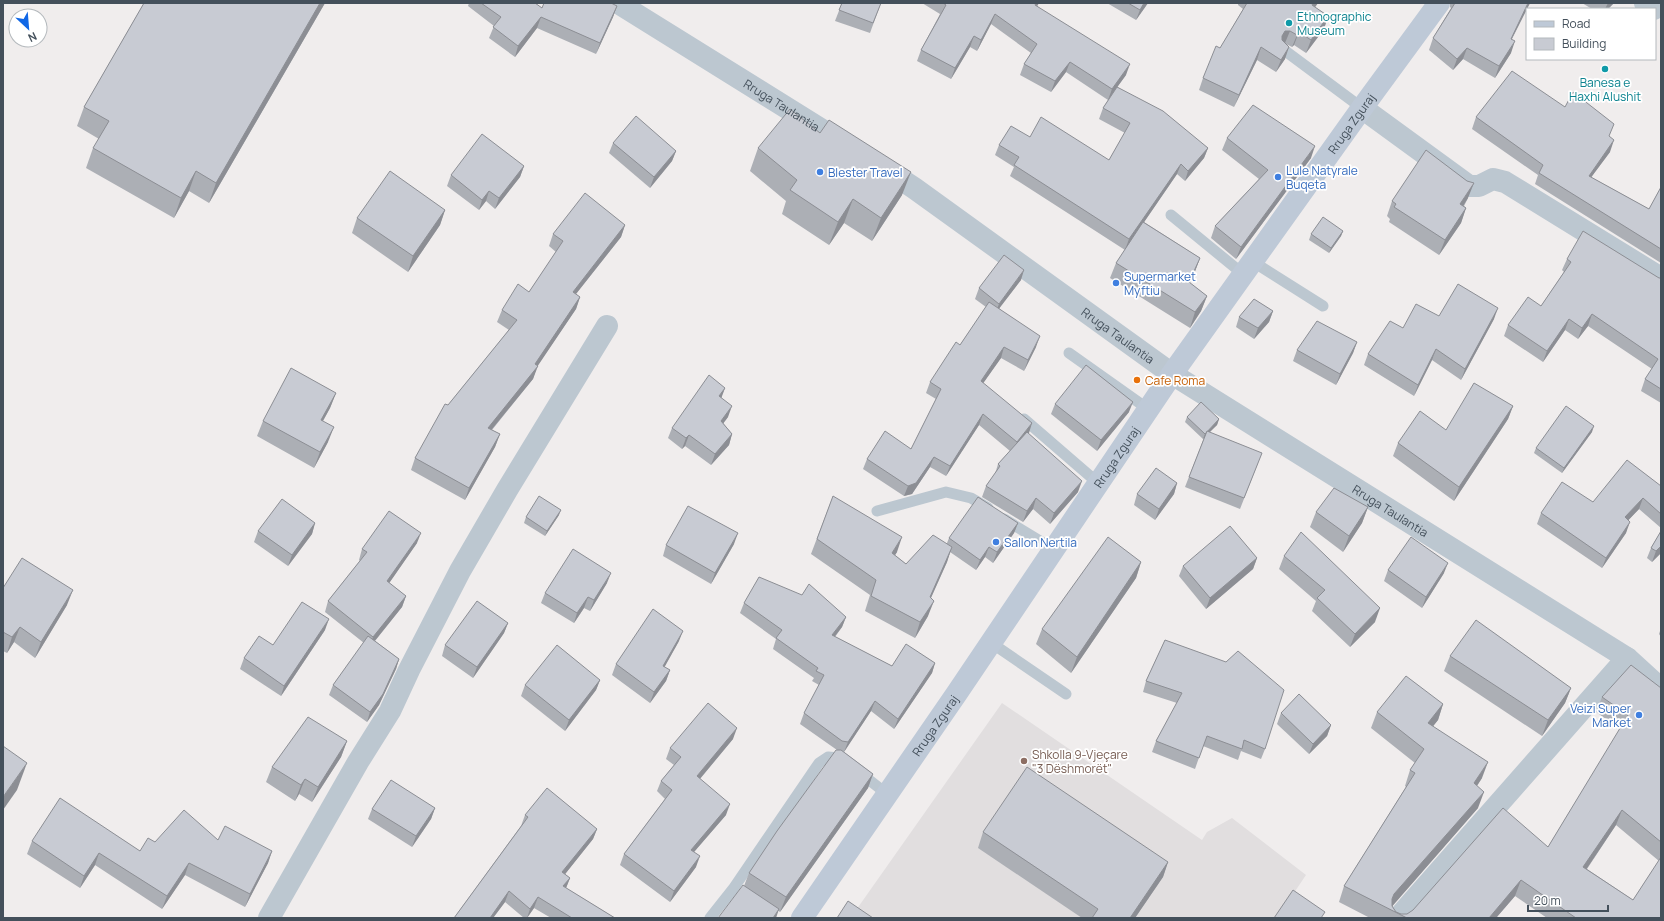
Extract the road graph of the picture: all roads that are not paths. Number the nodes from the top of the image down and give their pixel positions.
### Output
1 (618, 3) edge
2 (1439, 3) edge
3 (1284, 50) edge
4 (1362, 108) junction
5 (1171, 215) dead end
6 (1247, 268) junction
7 (1661, 278) edge
8 (1323, 306) dead end
9 (607, 326) dead end
10 (1069, 353) dead end
11 (1172, 374) junction
12 (1148, 409) junction
13 (1024, 420) edge
14 (1098, 483) junction
15 (877, 511) dead end
16 (1053, 549) junction
17 (990, 642) junction
18 (1627, 658) junction
19 (1661, 689) edge
20 (1066, 694) dead end
21 (887, 794) junction
22 (269, 918) edge
23 (710, 918) edge
24 (802, 918) edge
25 (1398, 918) edge

1 - 11 street, Rruga Taulantia
2 - 4 main road, Rruga Zguraj
3 - 4 lane
4 - 6 main road, Rruga Zguraj
4 - 7 street
5 - 6 lane
6 - 8 lane
6 - 11 main road, Rruga Zguraj
9 - 22 street
10 - 12 lane
11 - 12 main road, Rruga Zguraj
11 - 18 street, Rruga Taulantia
12 - 14 main road, Rruga Zguraj
13 - 14 lane
14 - 16 main road, Rruga Zguraj
15 - 16 lane
16 - 17 main road, Rruga Zguraj
17 - 20 lane
17 - 21 main road, Rruga Zguraj
18 - 19 street, Rruga Taulantia
18 - 25 street
21 - 23 lane
21 - 24 main road, Rruga Zguraj

